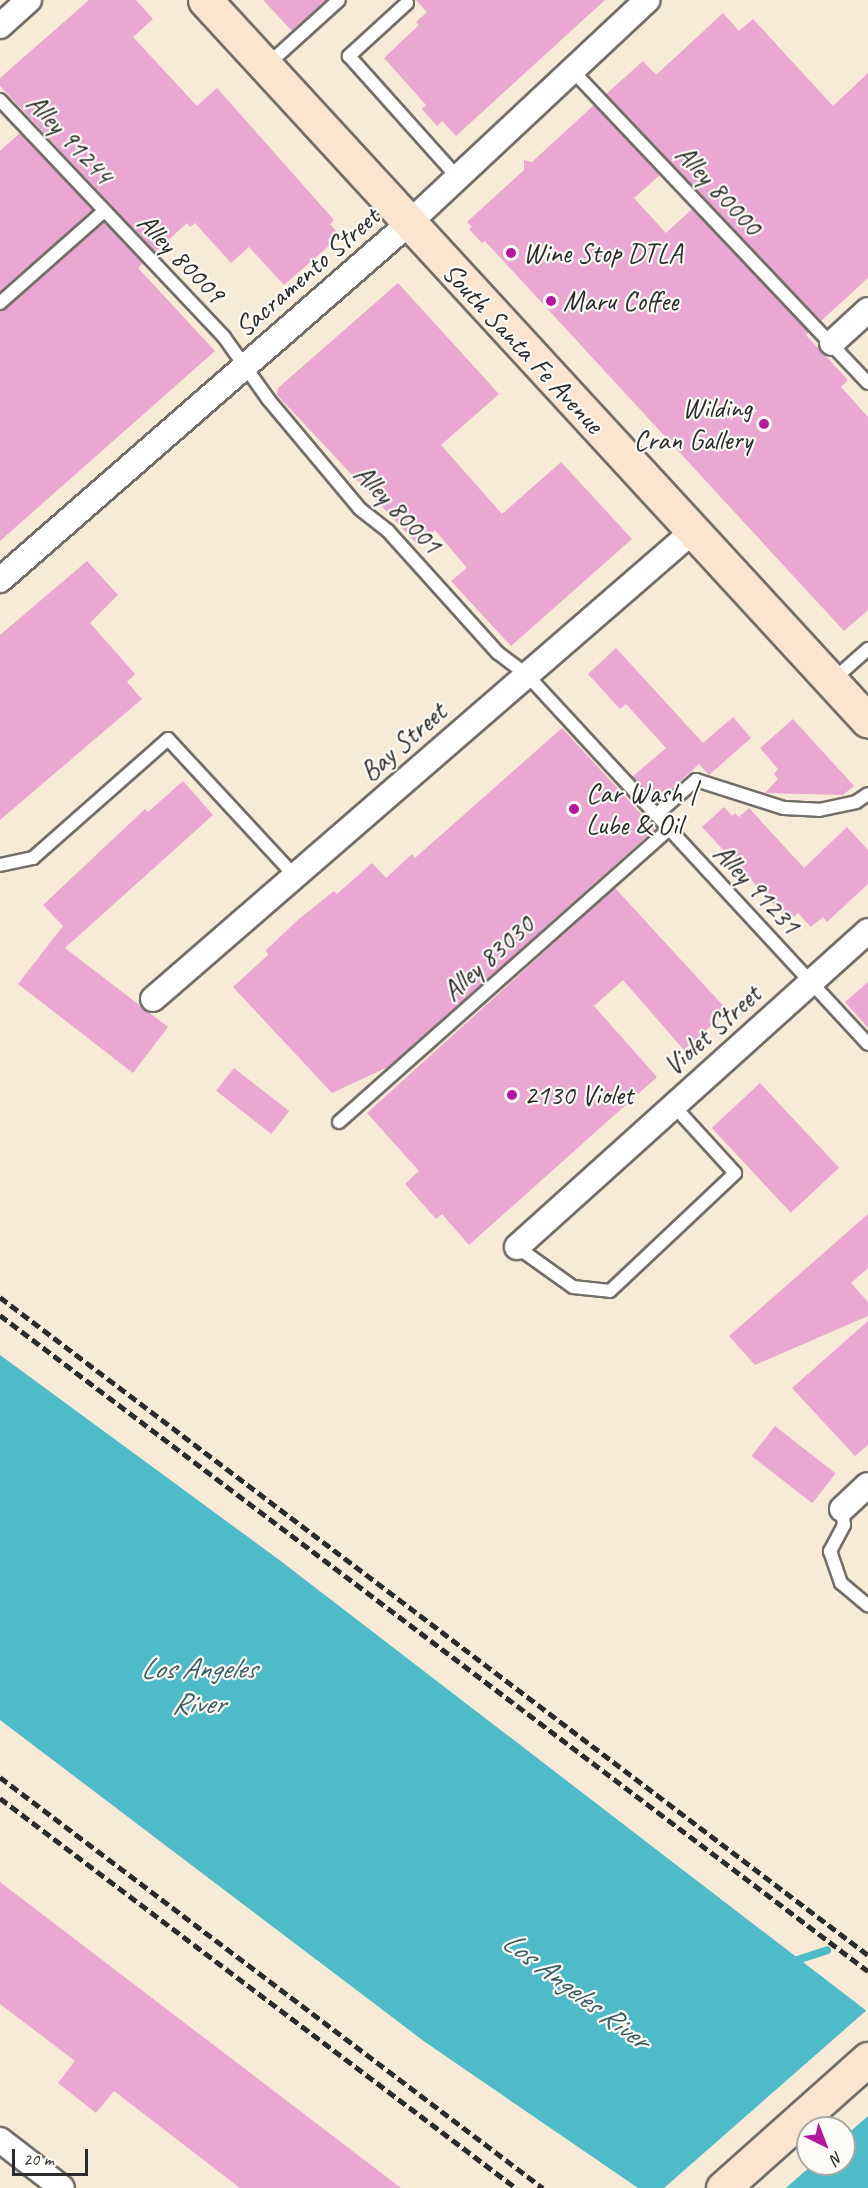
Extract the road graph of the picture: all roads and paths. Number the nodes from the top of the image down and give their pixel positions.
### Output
1 (29, 0) edge
2 (205, 0) edge
3 (339, 0) edge
4 (646, 0) edge
5 (407, 3) dead end
6 (0, 26) edge
7 (265, 66) junction
8 (571, 69) junction
9 (0, 100) edge
10 (457, 177) junction
11 (104, 212) junction
12 (408, 224) junction
13 (0, 303) edge
14 (868, 310) edge
15 (832, 343) junction
16 (245, 366) junction
17 (868, 383) edge
18 (693, 531) junction
19 (0, 580) edge
20 (868, 649) edge
21 (527, 675) junction
22 (831, 681) junction
23 (868, 721) edge
24 (868, 794) edge
25 (656, 815) junction
26 (669, 830) junction
27 (0, 865) edge
28 (294, 875) junction
29 (868, 931) edge
30 (810, 982) junction
31 (153, 999) dead end
32 (868, 1044) edge
33 (673, 1105) junction
34 (339, 1122) dead end
35 (517, 1247) joint
36 (868, 1485) edge
37 (842, 1509) joint
38 (868, 1606) edge
39 (868, 2059) edge
40 (0, 2140) edge
41 (62, 2188) edge
42 (723, 2188) edge

1 - 6 street
2 - 7 main road, South Santa Fe Avenue
3 - 7 lane
4 - 8 street, Sacramento Street
5 - 10 lane
7 - 12 main road, South Santa Fe Avenue
8 - 10 street, Sacramento Street
8 - 15 lane, Alley 80000
9 - 11 lane, Alley 91244
10 - 12 street, Sacramento Street
11 - 13 lane
11 - 16 lane, Alley 80009
12 - 16 street, Sacramento Street
12 - 18 main road, South Santa Fe Avenue
14 - 15 street
15 - 17 lane, Alley 80000
16 - 19 street, Sacramento Street
16 - 21 lane, Alley 80001
18 - 21 street, Bay Street
18 - 22 main road, South Santa Fe Avenue
20 - 22 lane
21 - 25 lane, Alley 80001
21 - 28 street, Bay Street
22 - 23 main road, South Santa Fe Avenue
24 - 25 lane
25 - 26 lane, Alley 91231
26 - 30 lane, Alley 91231
26 - 34 lane, Alley 83030
27 - 28 lane
28 - 31 street, Bay Street
29 - 30 street, Violet Street
30 - 32 lane, Alley 91231
30 - 33 street, Violet Street
33 - 35 street, Violet Street
33 - 35 lane
36 - 37 street
37 - 38 lane
39 - 42 main road
40 - 41 street

